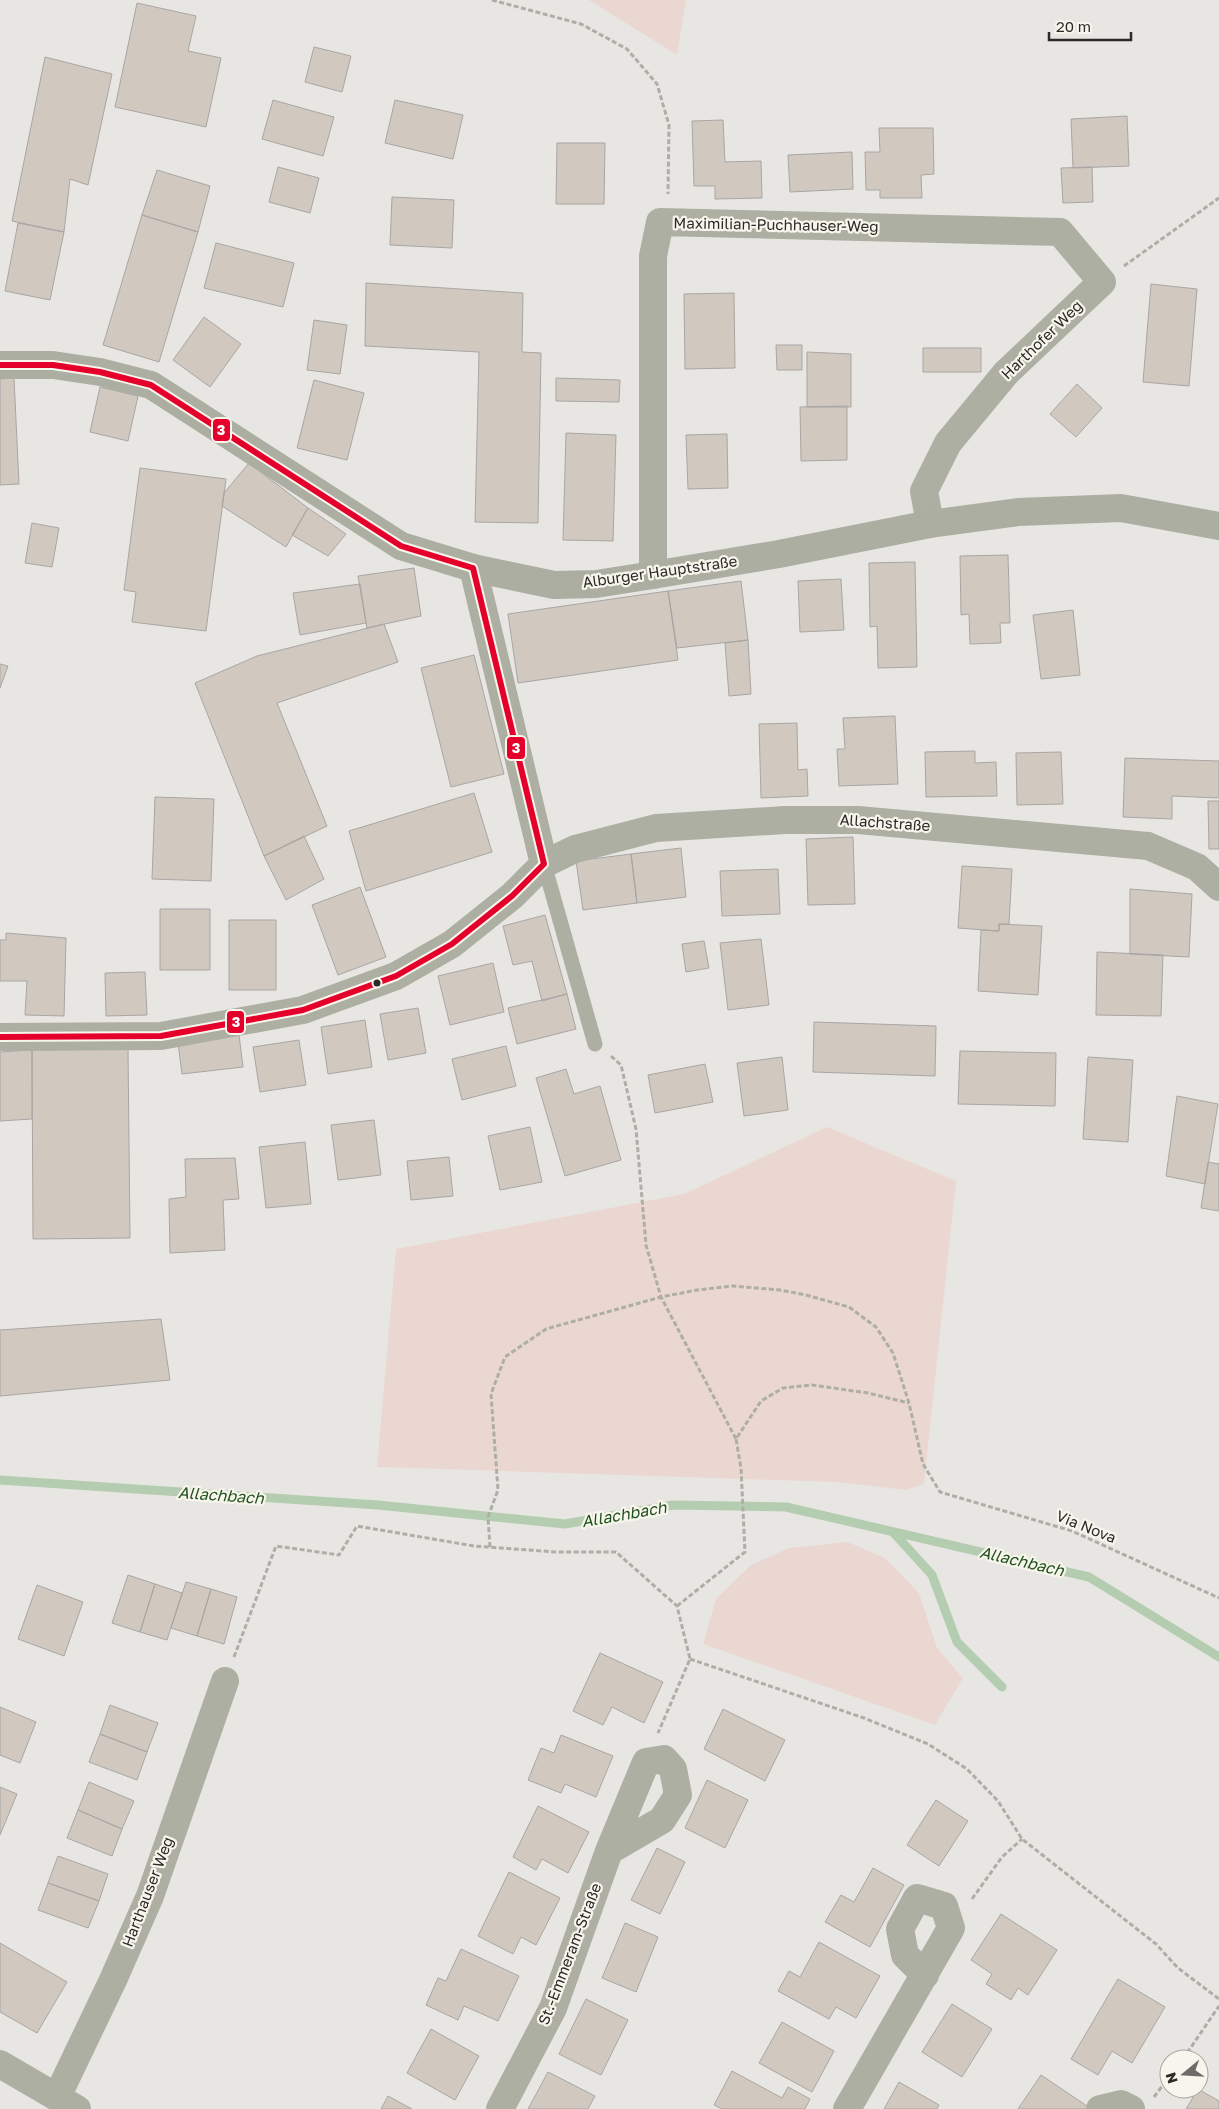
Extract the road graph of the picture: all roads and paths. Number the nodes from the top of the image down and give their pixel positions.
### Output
1 (492, 0) edge
2 (1219, 198) edge
3 (667, 222) junction
4 (1102, 282) junction
5 (0, 365) edge
6 (930, 524) junction
7 (1219, 526) edge
8 (472, 568) junction
9 (653, 575) junction
10 (544, 864) junction
11 (1219, 887) edge
12 (0, 1037) edge
13 (595, 1044) joint
14 (661, 1297) junction
15 (909, 1403) junction
16 (736, 1439) junction
17 (490, 1547) junction
18 (1219, 1598) edge
19 (677, 1606) junction
20 (690, 1659) junction
21 (225, 1681) joint
22 (646, 1762) junction
23 (1022, 1839) junction
24 (609, 1850) junction
25 (951, 1928) junction
26 (925, 1975) junction
27 (1219, 1999) edge
28 (1219, 2006) edge
29 (1190, 2049) edge
30 (0, 2064) edge
31 (1159, 2087) edge
32 (67, 2103) edge
33 (1140, 2106) edge
34 (500, 2109) edge
35 (847, 2109) edge
36 (1100, 2109) edge

1 - 3 path
2 - 4 path
3 - 4 street, Maximilian-Puchhauser-Weg
3 - 9 street, Maximilian-Puchhauser-Weg
4 - 6 street, Harthofer Weg
5 - 8 street, Alburger Hauptstraße
6 - 7 street, Alburger Hauptstraße
6 - 9 street, Alburger Hauptstraße
8 - 9 street, Alburger Hauptstraße
8 - 10 street
10 - 11 street, Allachstraße
10 - 12 street, Allachstraße
10 - 13 lane
13 - 14 path
14 - 15 path
14 - 16 path
14 - 17 path
15 - 16 path
15 - 18 path, Via Nova
16 - 19 path
17 - 19 path
17 - 21 path
19 - 20 path
20 - 22 path
20 - 23 path
21 - 32 street, Harthauser Weg
22 - 24 street, St.-Emmeram-Straße
22 - 24 street
23 - 25 path
23 - 27 path
24 - 34 street, St.-Emmeram-Straße
25 - 26 street
25 - 26 street
26 - 35 street
28 - 29 path
30 - 32 street, Harthauser Weg
31 - 33 path
33 - 36 street

